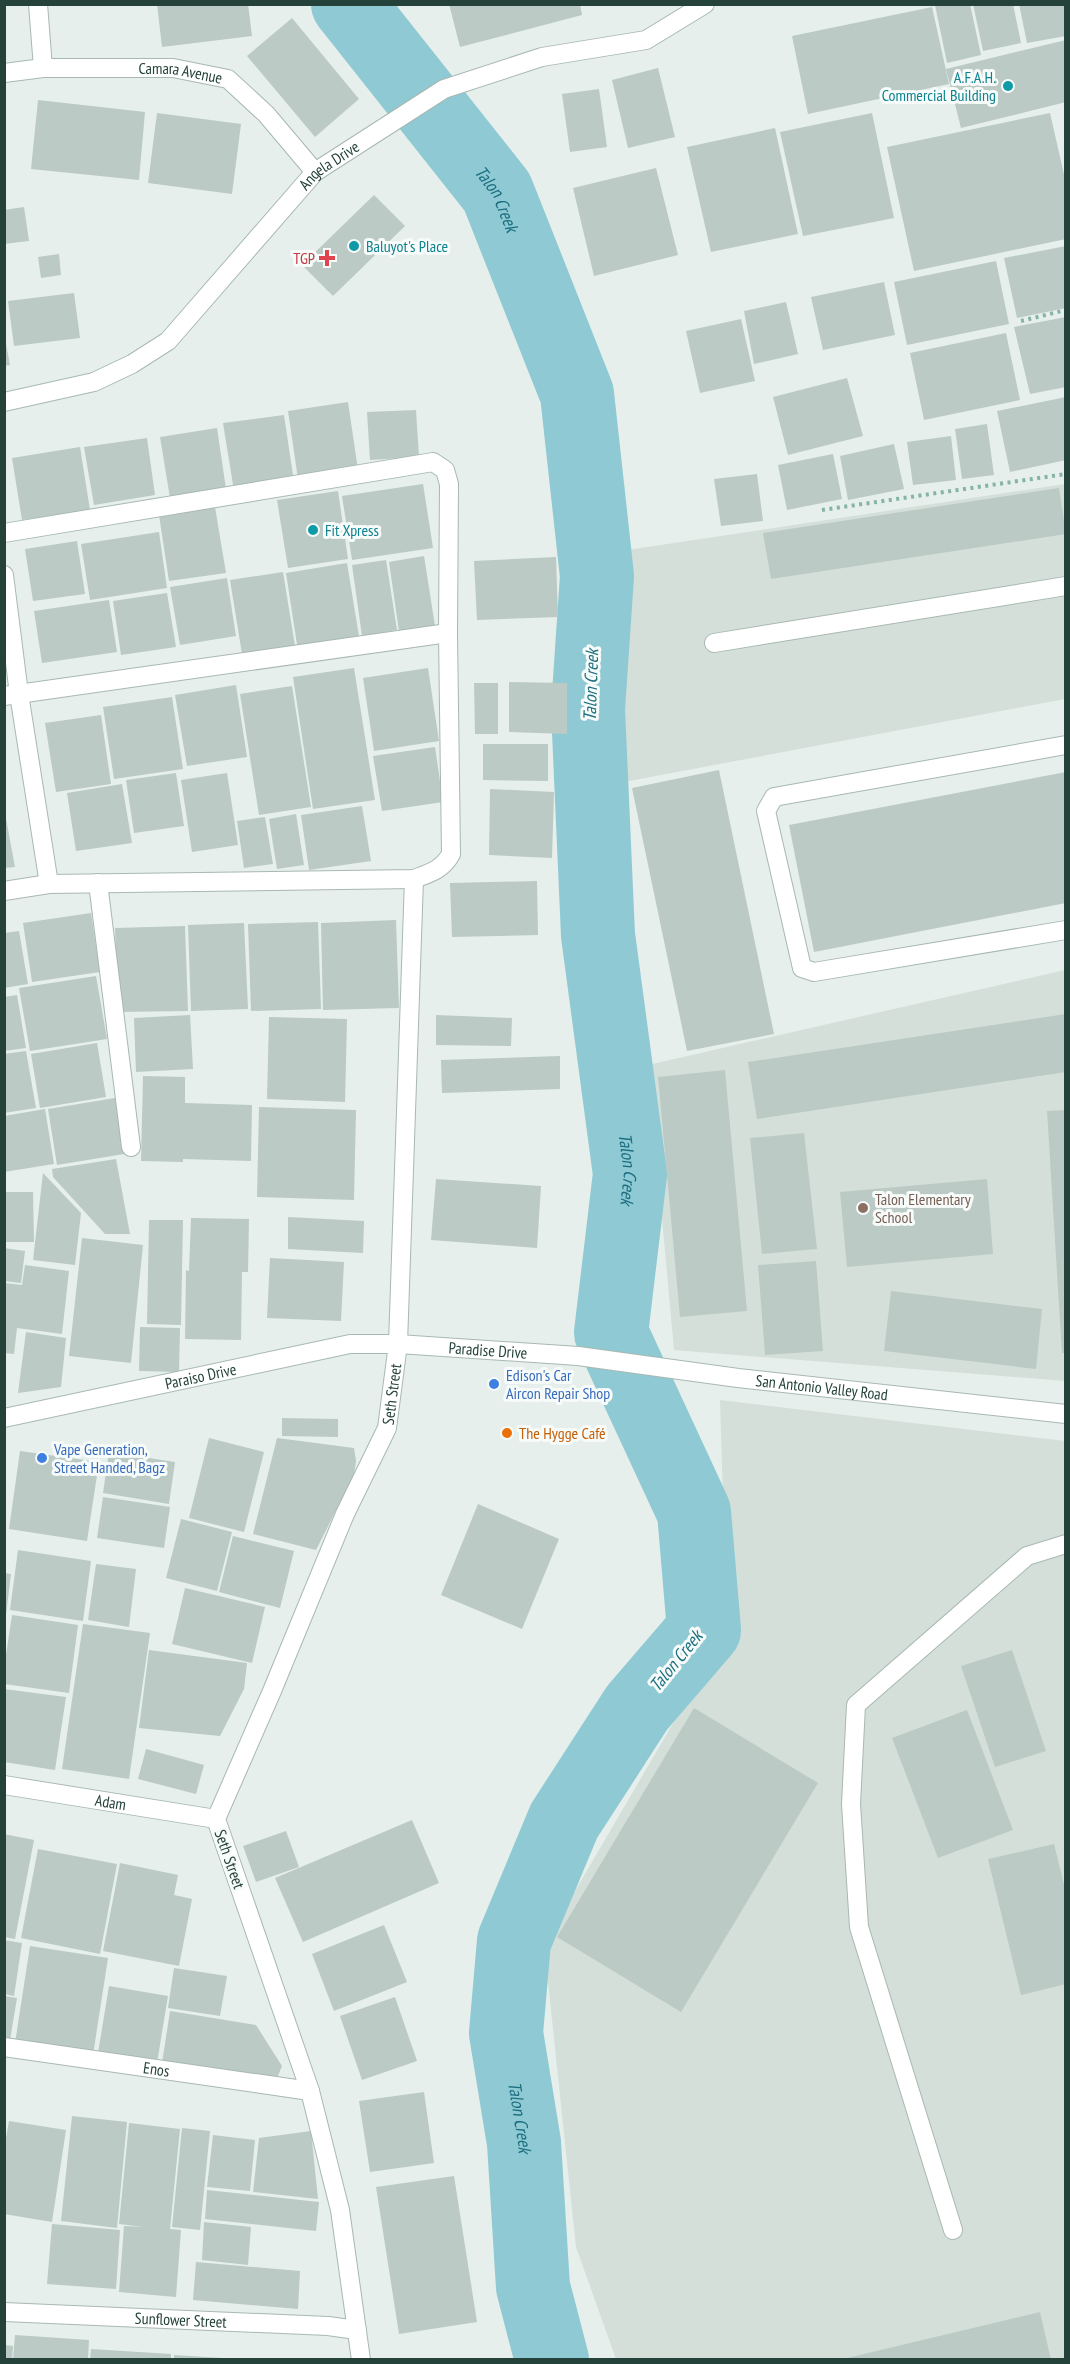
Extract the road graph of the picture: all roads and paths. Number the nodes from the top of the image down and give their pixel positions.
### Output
1 (38, 4) edge
2 (705, 4) edge
3 (43, 68) junction
4 (4, 74) edge
5 (315, 172) junction
6 (1065, 310) edge
7 (1021, 321) dead end
8 (4, 402) edge
9 (1065, 474) edge
10 (822, 510) dead end
11 (4, 533) edge
12 (4, 575) edge
13 (1065, 586) edge
14 (448, 633) junction
15 (714, 643) dead end
16 (12, 695) edge
17 (1065, 745) edge
18 (414, 879) junction
19 (49, 884) junction
20 (98, 884) junction
21 (4, 891) edge
22 (1065, 930) edge
23 (131, 1146) dead end
24 (398, 1344) junction
25 (578, 1356) joint
26 (1065, 1414) edge
27 (4, 1418) edge
28 (1065, 1544) edge
29 (4, 1785) edge
30 (216, 1819) junction
31 (4, 2047) edge
32 (310, 2091) junction
33 (953, 2230) dead end
34 (4, 2312) edge
35 (357, 2330) junction
36 (361, 2360) edge

1 - 3 street
2 - 5 street, Angela Drive
3 - 4 street, Camara Avenue
3 - 5 street, Camara Avenue
5 - 8 street, Angela Drive
6 - 7 path
9 - 10 path
11 - 14 street
12 - 16 street
13 - 15 street
14 - 16 street
14 - 18 street
16 - 19 street
17 - 22 street
18 - 20 street
18 - 24 street, Seth Street
19 - 20 street
19 - 21 street
20 - 23 street
24 - 25 street, Paradise Drive
24 - 27 street, Paraiso Drive
24 - 30 street, Seth Street
25 - 26 street, San Antonio Valley Road
28 - 33 street
29 - 30 street, Adam
30 - 32 street, Seth Street
31 - 32 street, Enos
32 - 35 street, Seth Street
34 - 35 street, Sunflower Street
35 - 36 street, Seth Street

